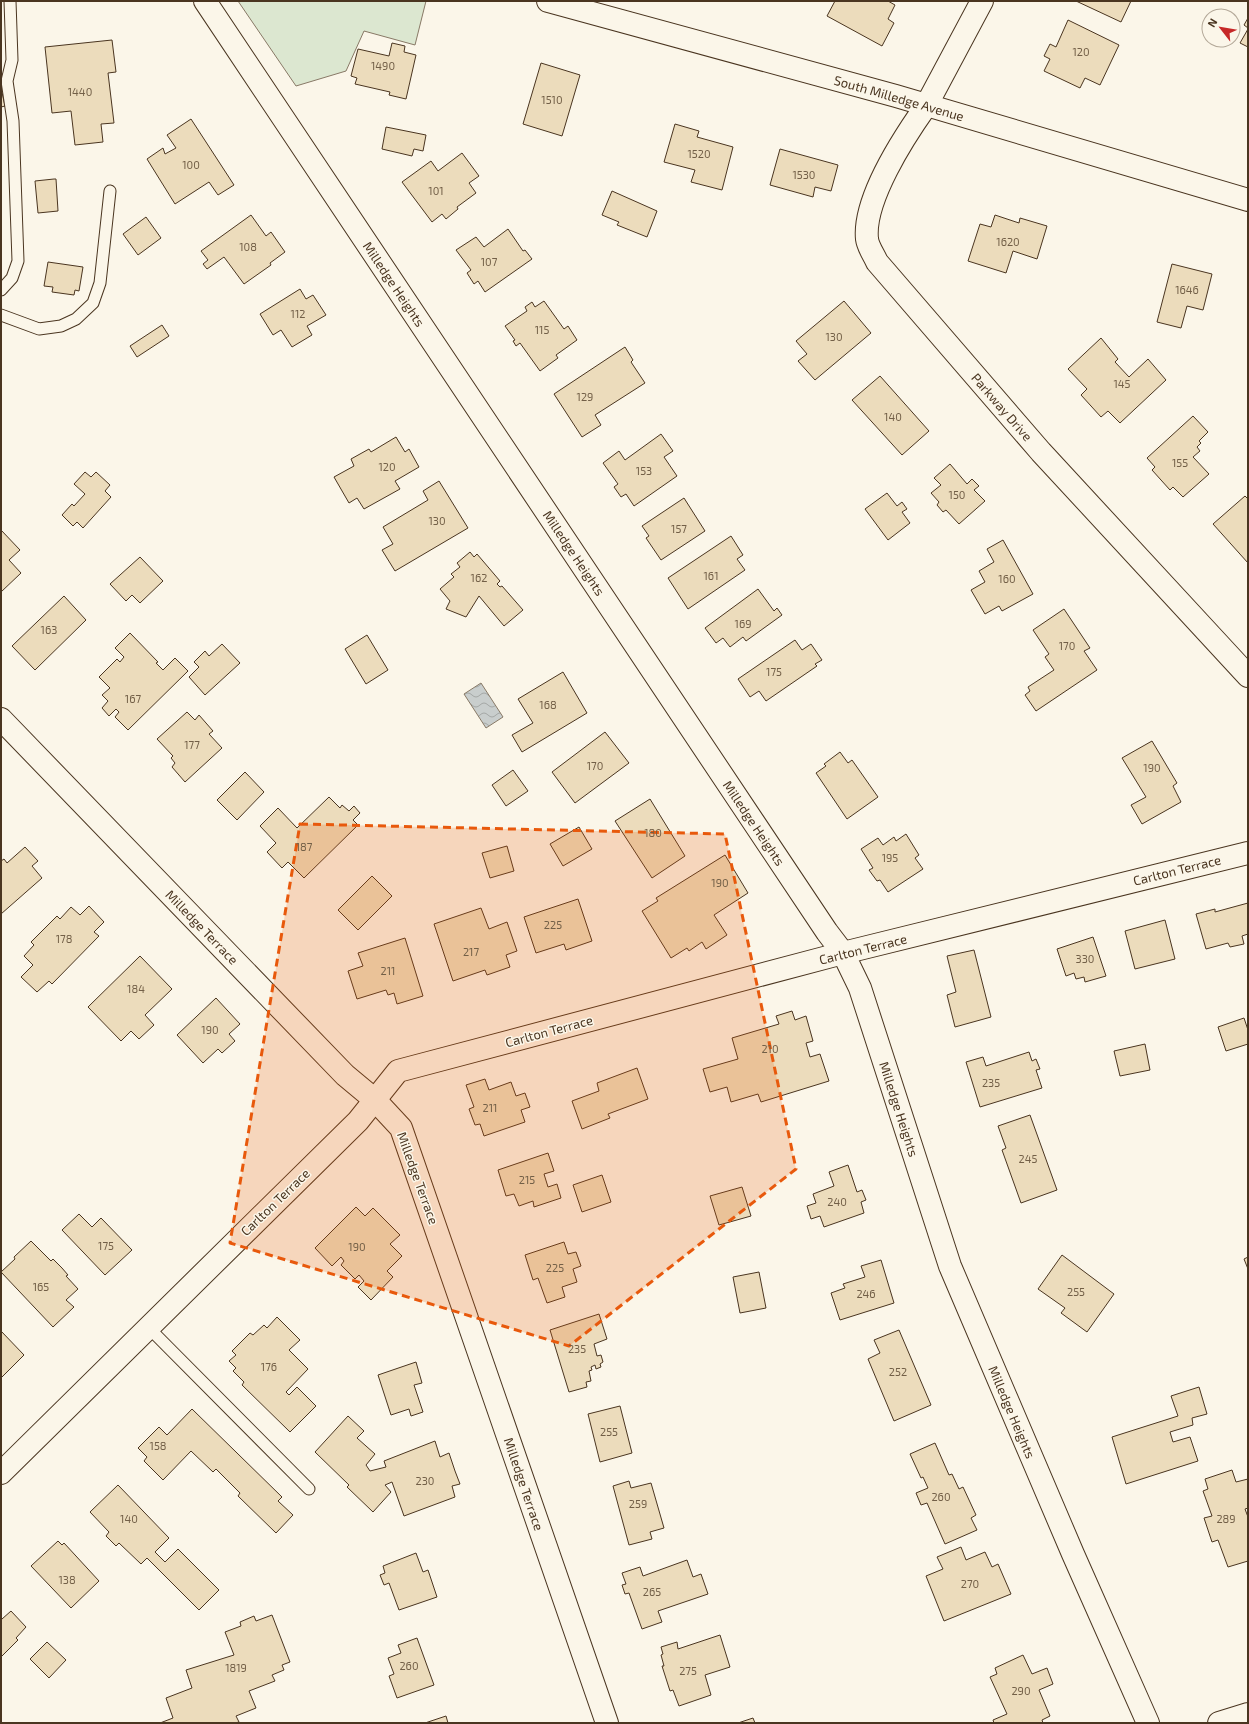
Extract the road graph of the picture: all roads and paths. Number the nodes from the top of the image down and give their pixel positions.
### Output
1 (10, 1) edge
2 (205, 1) edge
3 (548, 1) edge
4 (982, 1) edge
5 (926, 106) junction
6 (110, 191) dead end
7 (1248, 200) edge
8 (1, 290) edge
9 (1, 315) edge
10 (1248, 676) edge
11 (1, 718) edge
12 (1248, 853) edge
13 (843, 953) junction
14 (375, 1100) junction
15 (148, 1327) junction
16 (1, 1473) edge
17 (309, 1489) dead end
18 (1248, 1714) edge
19 (607, 1723) edge
20 (1148, 1723) edge
21 (1219, 1723) edge

1 - 8 lane
2 - 13 street, Milledge Heights
3 - 5 street, South Milledge Avenue
4 - 5 street, Parkway Drive
5 - 7 street, South Milledge Avenue
5 - 10 street, Parkway Drive
6 - 9 lane
11 - 14 street, Milledge Terrace
12 - 13 street, Carlton Terrace
13 - 14 street, Carlton Terrace
13 - 20 street, Milledge Heights
14 - 15 street, Carlton Terrace
14 - 19 street, Milledge Terrace
15 - 16 street, Carlton Terrace
15 - 17 lane
18 - 21 street

